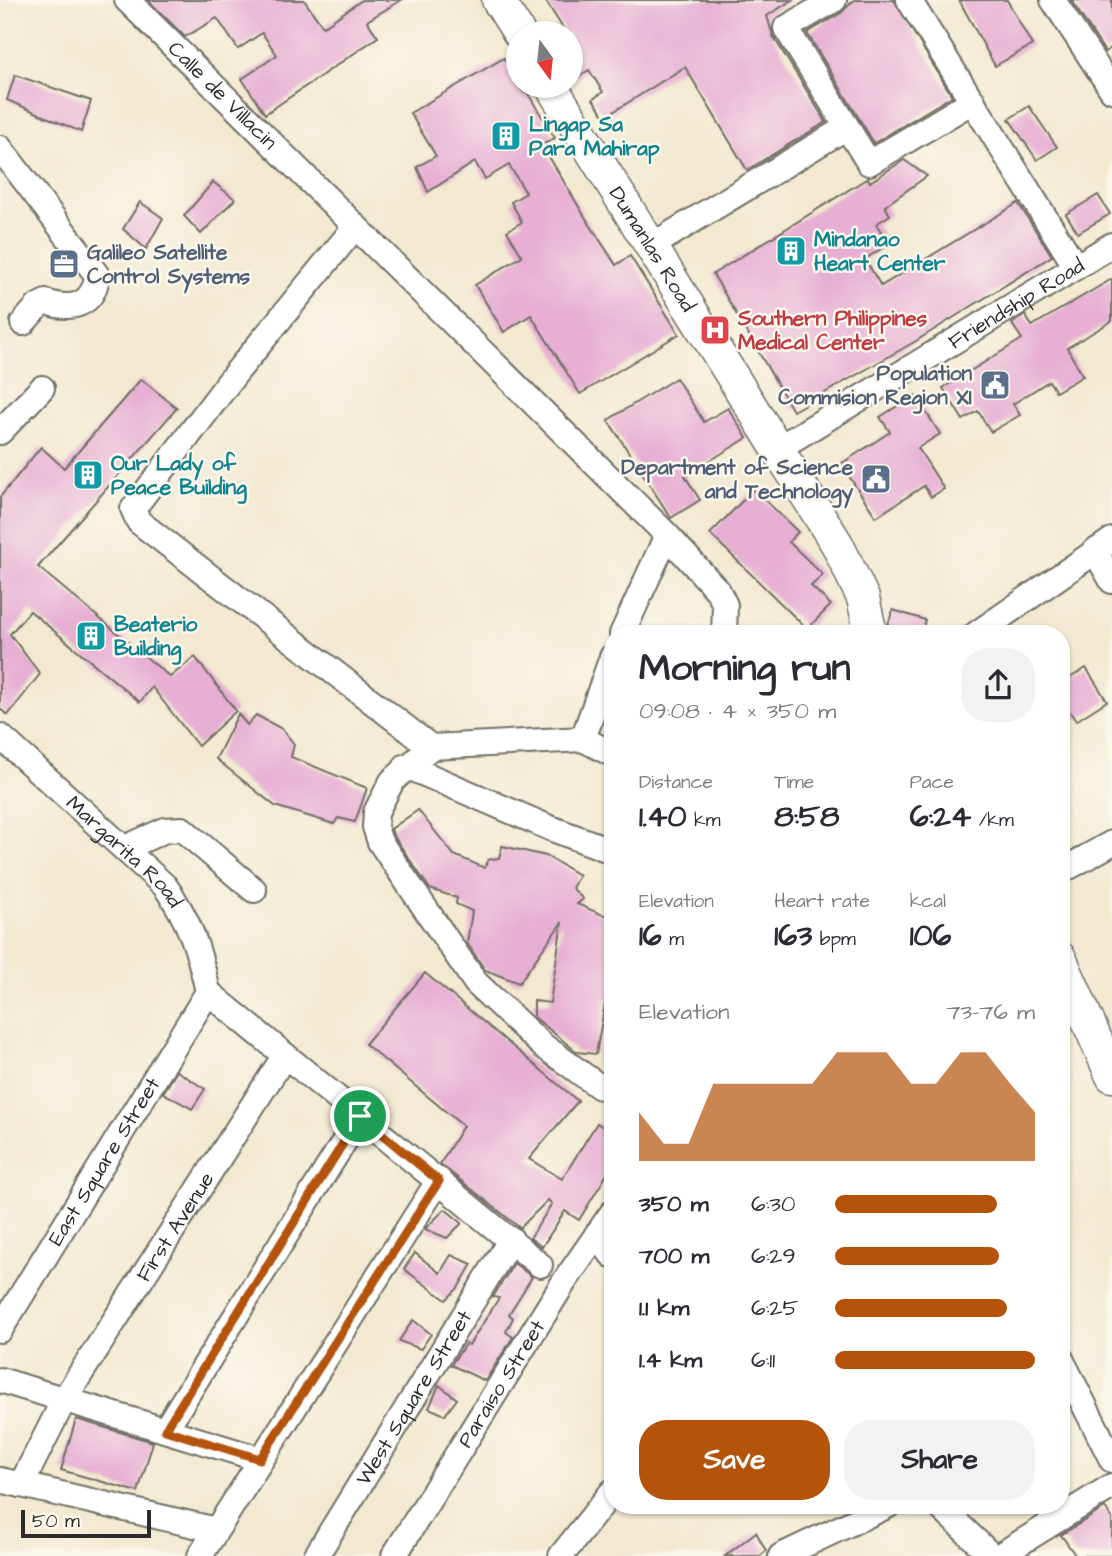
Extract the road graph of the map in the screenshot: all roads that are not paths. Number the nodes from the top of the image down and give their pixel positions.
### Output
1 (127, 0) edge
2 (834, 0) edge
3 (909, 0) edge
4 (1053, 0) edge
5 (503, 2) edge
6 (513, 21) edge
7 (1112, 90) edge
8 (558, 98) edge
9 (972, 101) junction
10 (847, 127) junction
11 (0, 148) edge
12 (355, 227) junction
13 (651, 246) junction
14 (1112, 246) edge
15 (1076, 267) junction
16 (23, 323) dead end
17 (41, 388) dead end
18 (0, 432) edge
19 (777, 449) junction
20 (667, 535) junction
21 (1104, 545) edge
22 (1112, 581) edge
23 (626, 625) edge
24 (724, 625) edge
25 (869, 625) edge
26 (988, 625) edge
27 (604, 679) edge
28 (0, 736) edge
29 (583, 738) junction
30 (431, 747) junction
31 (604, 750) edge
32 (406, 766) junction
33 (1112, 843) edge
34 (604, 847) edge
35 (125, 848) junction
36 (1070, 866) edge
37 (254, 890) dead end
38 (1070, 980) edge
39 (208, 992) junction
40 (285, 1055) junction
41 (1112, 1076) edge
42 (604, 1086) edge
43 (360, 1116) junction
44 (439, 1181) junction
45 (604, 1224) edge
46 (597, 1234) junction
47 (511, 1239) junction
48 (604, 1244) edge
49 (540, 1265) dead end
50 (0, 1330) edge
51 (1070, 1377) edge
52 (0, 1380) edge
53 (65, 1398) junction
54 (165, 1430) junction
55 (260, 1459) junction
56 (1112, 1460) edge
57 (11, 1482) edge
58 (1112, 1486) edge
59 (604, 1503) edge
60 (1070, 1512) edge
61 (870, 1514) edge
62 (948, 1514) edge
63 (1067, 1514) edge
64 (216, 1530) junction
65 (200, 1556) edge
66 (316, 1556) edge
67 (394, 1556) edge
68 (561, 1556) edge
69 (781, 1556) edge
70 (992, 1556) edge
71 (999, 1556) edge

1 - 12 street, Calle de Villacin
2 - 10 street
3 - 9 street
4 - 7 street
5 - 6 main road
8 - 13 main road, Dumanlas Road
9 - 10 street
9 - 15 street
10 - 13 street
11 - 16 street
12 - 20 street, Calle de Villacin
12 - 30 street
13 - 19 main road, Dumanlas Road
14 - 15 street, Friendship Road
15 - 19 street, Friendship Road
17 - 18 street
19 - 25 main road, Dumanlas Road
20 - 23 street
20 - 24 street, Calle de Villacin
21 - 22 street
21 - 26 street
27 - 29 street
28 - 35 street, Margarita Road
29 - 30 street
29 - 31 street
30 - 32 street
32 - 34 street
32 - 42 street
33 - 36 street
35 - 37 street
35 - 39 street, Margarita Road
38 - 41 main road
39 - 40 street
39 - 50 street, East Square Street
40 - 43 street
40 - 53 street, First Avenue
43 - 44 street
43 - 54 street
44 - 47 street
44 - 55 street
45 - 46 street, Paraiso Street
46 - 48 street
46 - 67 street, Paraiso Street
47 - 49 street
47 - 66 street, West Square Street
51 - 56 street
52 - 53 street
53 - 54 street
53 - 57 street, First Avenue
54 - 55 street
55 - 64 street
57 - 64 street
58 - 60 street
59 - 68 street
61 - 69 street
62 - 70 street
63 - 71 street
64 - 65 street

